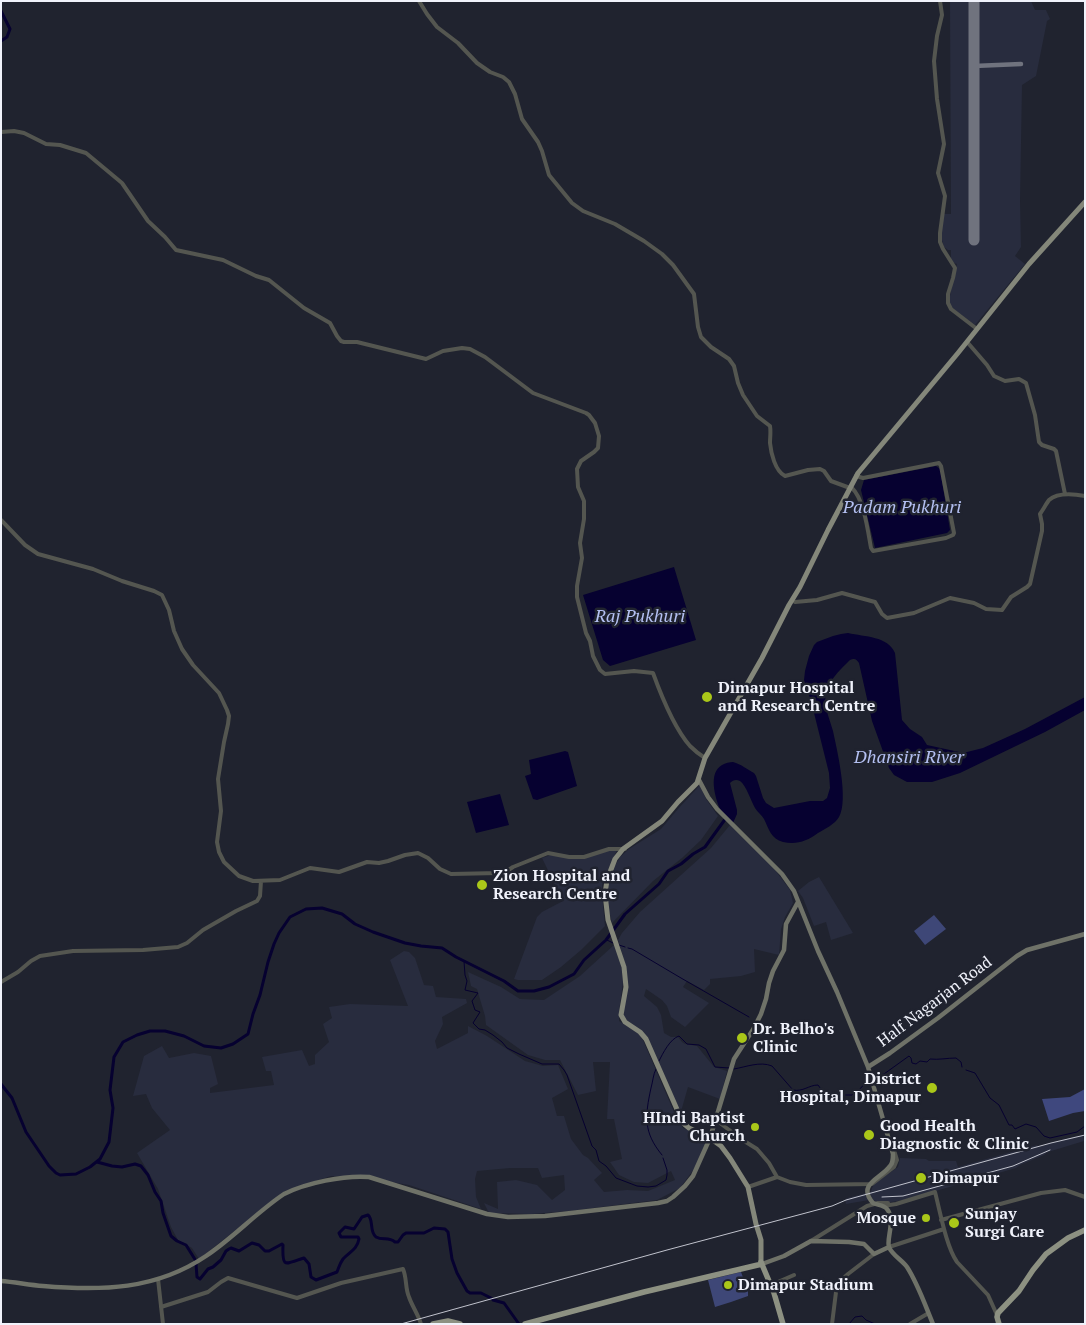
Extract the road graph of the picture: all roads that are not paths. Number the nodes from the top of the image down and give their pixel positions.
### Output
1 (420, 1) edge
2 (940, 1) edge
3 (1, 132) edge
4 (1085, 204) edge
5 (1028, 267) junction
6 (977, 329) junction
7 (968, 343) junction
8 (857, 476) junction
9 (851, 488) junction
10 (1065, 494) junction
11 (1085, 496) edge
12 (1, 520) edge
13 (795, 602) junction
14 (705, 758) junction
15 (699, 781) junction
16 (624, 849) junction
17 (260, 881) junction
18 (798, 902) junction
19 (801, 910) junction
20 (793, 912) junction
21 (1085, 934) edge
22 (1, 982) edge
23 (868, 1067) junction
24 (716, 1120) junction
25 (887, 1136) junction
26 (710, 1138) junction
27 (777, 1177) junction
28 (748, 1187) junction
29 (928, 1194) junction
30 (1085, 1197) edge
31 (883, 1206) junction
32 (942, 1220) junction
33 (944, 1229) junction
34 (1085, 1230) edge
35 (811, 1241) junction
36 (889, 1247) junction
37 (874, 1254) junction
38 (896, 1257) junction
39 (762, 1263) junction
40 (794, 1275) dead end
41 (158, 1279) junction
42 (1, 1281) edge
43 (771, 1285) junction
44 (161, 1308) junction
45 (927, 1314) junction
46 (997, 1315) junction
47 (163, 1324) edge
48 (421, 1324) edge
49 (433, 1324) edge
50 (460, 1324) edge
51 (525, 1324) edge
52 (782, 1324) edge
53 (832, 1324) edge
54 (910, 1324) edge
55 (932, 1324) edge
56 (999, 1324) edge

1 - 9 street
2 - 6 street
3 - 14 street
4 - 5 main road
5 - 6 main road
5 - 7 main road
6 - 8 main road
7 - 8 main road
7 - 10 street
8 - 9 main road
8 - 9 street
9 - 13 main road
9 - 14 main road
10 - 11 street
10 - 13 street
12 - 17 street
13 - 15 main road
14 - 15 main road
15 - 16 main road
15 - 18 main road
16 - 17 street
16 - 26 main road
17 - 22 street
18 - 19 main road
18 - 20 main road
19 - 20 main road
19 - 23 main road
20 - 24 main road
21 - 23 main road, Half Nagarjan Road
23 - 25 main road, Half Nagarjan Road
24 - 26 main road
24 - 27 street
25 - 27 street
25 - 31 main road, Half Nagarjan Road
26 - 28 main road
26 - 41 main road
27 - 28 street
28 - 39 main road
29 - 31 street
29 - 32 street
29 - 35 street
30 - 32 street
31 - 36 main road
32 - 33 street
33 - 36 street
33 - 46 street
34 - 46 highway
35 - 37 main road
35 - 39 main road
36 - 37 main road
36 - 38 main road
37 - 53 street
38 - 45 main road
38 - 55 main road
39 - 43 highway
39 - 51 highway
39 - 52 highway
40 - 43 street
41 - 42 main road
41 - 44 street
43 - 52 highway
44 - 47 street
44 - 48 street
45 - 54 street
45 - 55 main road
46 - 56 highway
49 - 50 highway

